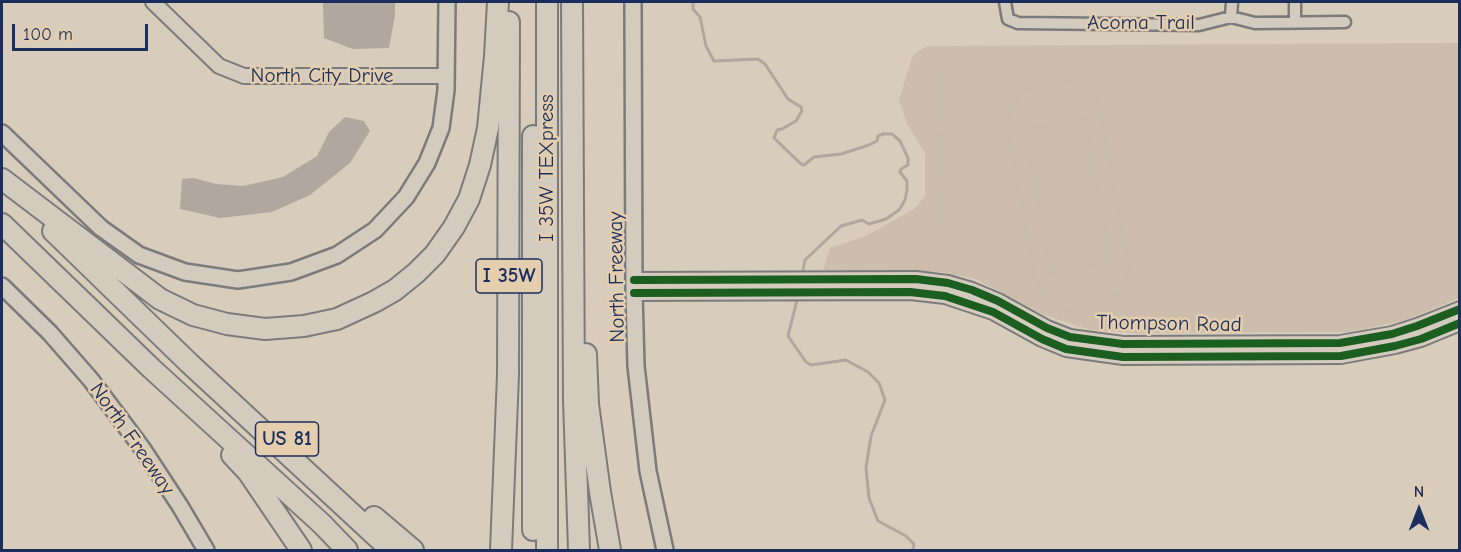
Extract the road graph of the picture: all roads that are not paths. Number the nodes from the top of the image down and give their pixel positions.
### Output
1 (153, 2) edge
2 (447, 2) edge
3 (498, 2) edge
4 (509, 2) edge
5 (533, 2) edge
6 (547, 2) edge
7 (572, 2) edge
8 (579, 2) edge
9 (633, 2) edge
10 (1005, 2) edge
11 (1232, 2) edge
12 (1295, 2) edge
13 (1232, 17) junction
14 (1345, 22) dead end
15 (1295, 23) junction
16 (572, 25) junction
17 (446, 83) junction
18 (2, 133) edge
19 (2, 180) edge
20 (2, 224) edge
21 (572, 230) junction
22 (2, 286) edge
23 (633, 286) junction
24 (1460, 309) edge
25 (1460, 323) edge
26 (158, 333) junction
27 (1323, 350) junction
28 (152, 369) junction
29 (206, 550) edge
30 (301, 550) edge
31 (347, 550) edge
32 (391, 550) edge
33 (413, 550) edge
34 (501, 550) edge
35 (533, 550) edge
36 (547, 550) edge
37 (579, 550) edge
38 (610, 550) edge
39 (665, 550) edge

1 - 17 street, North City Drive
2 - 17 main road
3 - 19 highway
4 - 34 highway, I 35W
5 - 35 highway, I 35W TEXpress
6 - 36 highway, I 35W TEXpress
7 - 16 highway, North Freeway / I 35W
8 - 16 highway
9 - 23 main road, North Freeway
10 - 13 street, Acoma Trail
11 - 13 street
12 - 15 street
13 - 15 street, Acoma Trail
14 - 15 street, Acoma Trail
16 - 21 highway, North Freeway / I 35W
17 - 18 main road
19 - 26 highway, US 81
20 - 28 highway
21 - 37 highway, North Freeway / I 35W
21 - 38 highway
22 - 29 main road, North Freeway
23 - 27 street, Thompson Road
23 - 39 main road, North Freeway
24 - 27 street, Thompson Road
25 - 27 street, Thompson Road
26 - 32 highway
26 - 33 highway, US 81
28 - 30 highway, US 81
28 - 31 highway

